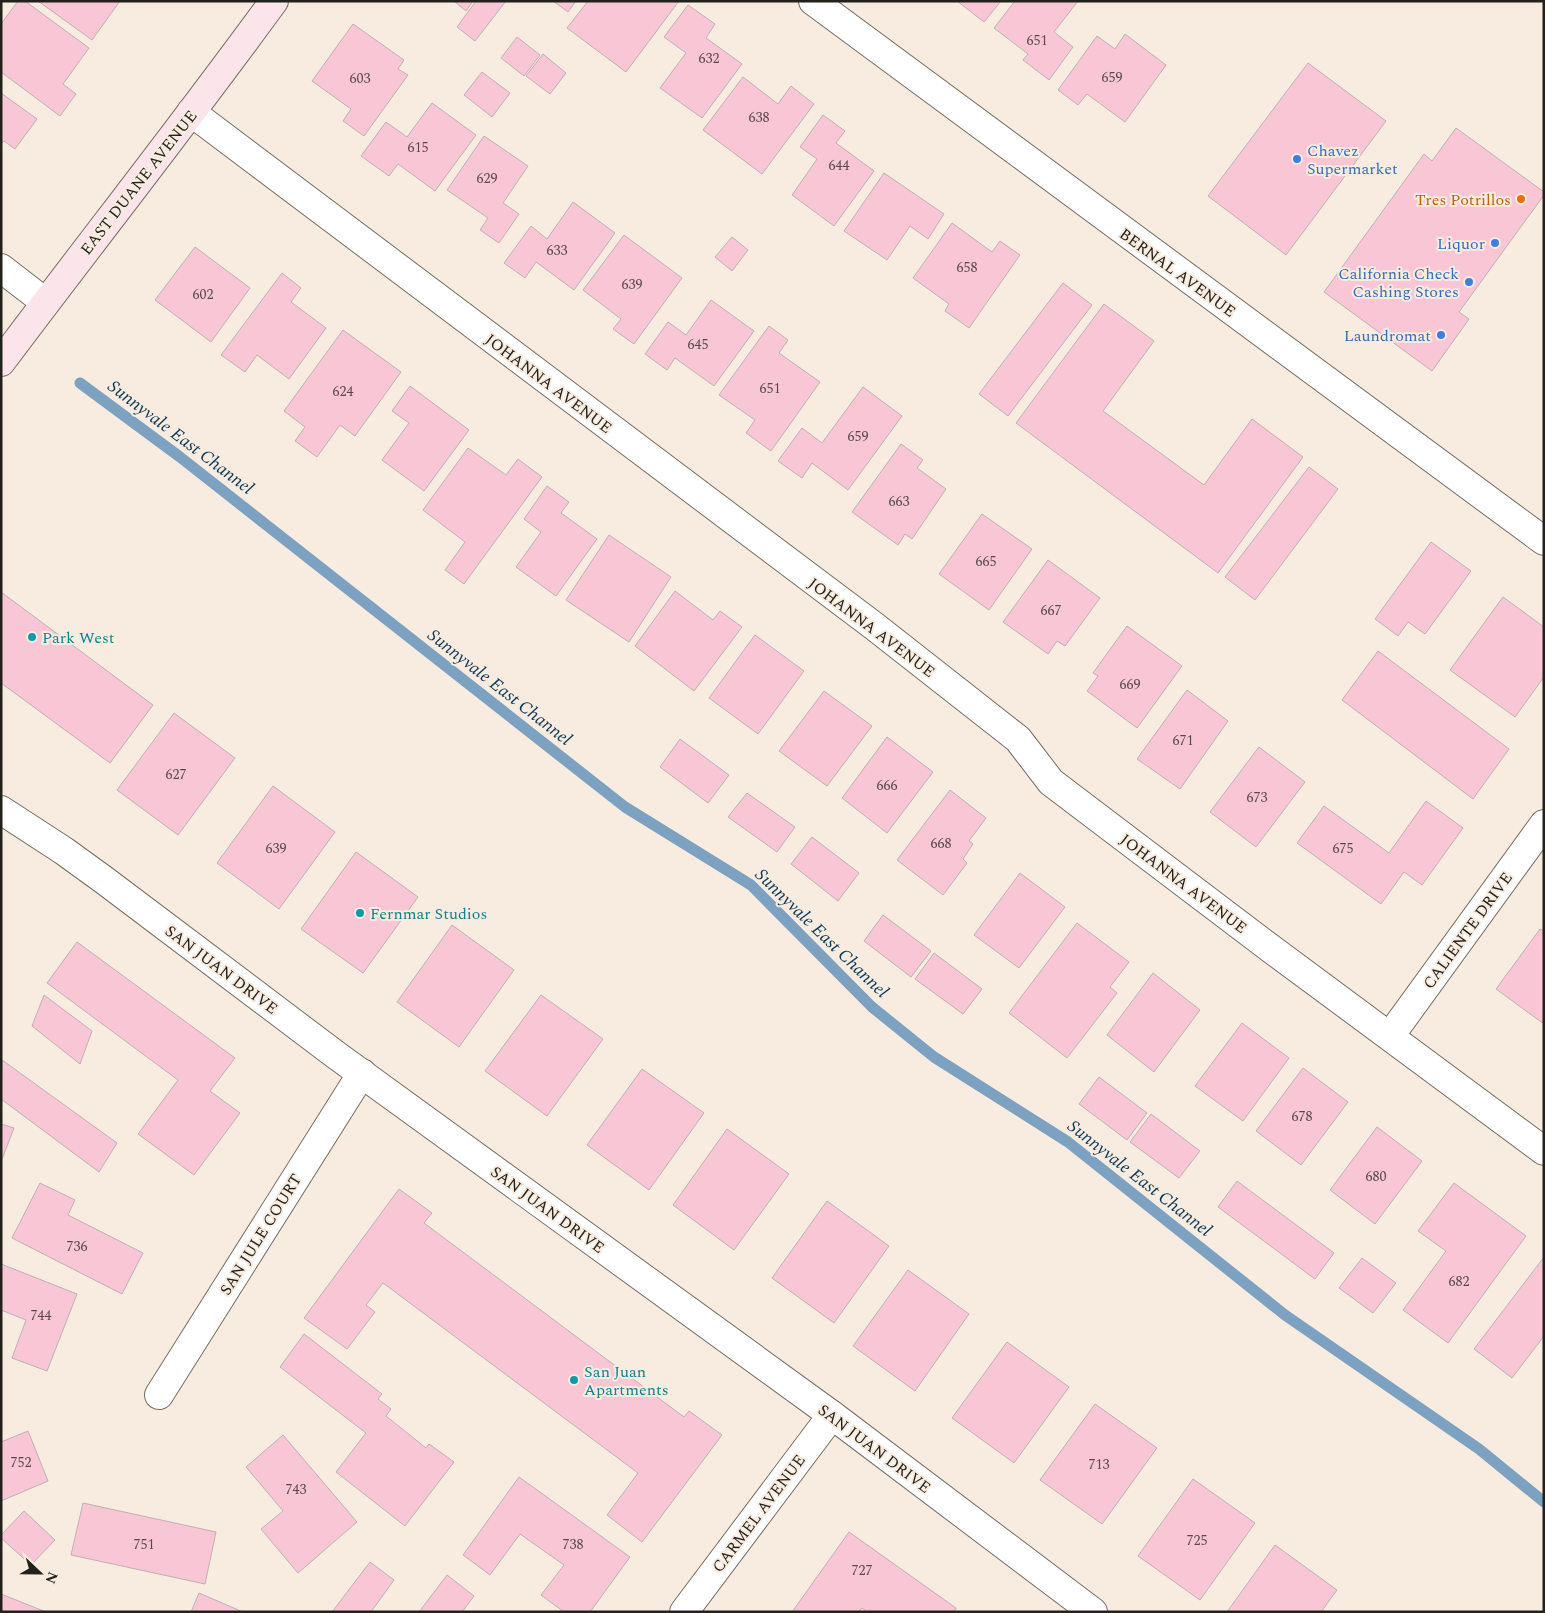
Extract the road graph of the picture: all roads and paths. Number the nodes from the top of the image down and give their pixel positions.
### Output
1 (274, 1) edge
2 (813, 1) edge
3 (192, 112) junction
4 (1, 268) edge
5 (46, 302) junction
6 (1, 362) edge
7 (1544, 541) edge
8 (1, 810) edge
9 (1544, 824) edge
10 (1390, 1036) junction
11 (362, 1073) junction
12 (1544, 1151) edge
13 (159, 1395) dead end
14 (832, 1415) junction
15 (684, 1612) edge
16 (1093, 1612) edge

1 - 3 main road, EAST DUANE AVENUE
2 - 7 street, BERNAL AVENUE
3 - 5 main road, EAST DUANE AVENUE
3 - 10 street, JOHANNA AVENUE
4 - 5 street
5 - 6 main road, EAST DUANE AVENUE
8 - 11 street, SAN JUAN DRIVE
9 - 10 street, CALIENTE DRIVE
10 - 12 street, JOHANNA AVENUE
11 - 13 street, SAN JULE COURT
11 - 14 street, SAN JUAN DRIVE
14 - 15 street, CARMEL AVENUE
14 - 16 street, SAN JUAN DRIVE

